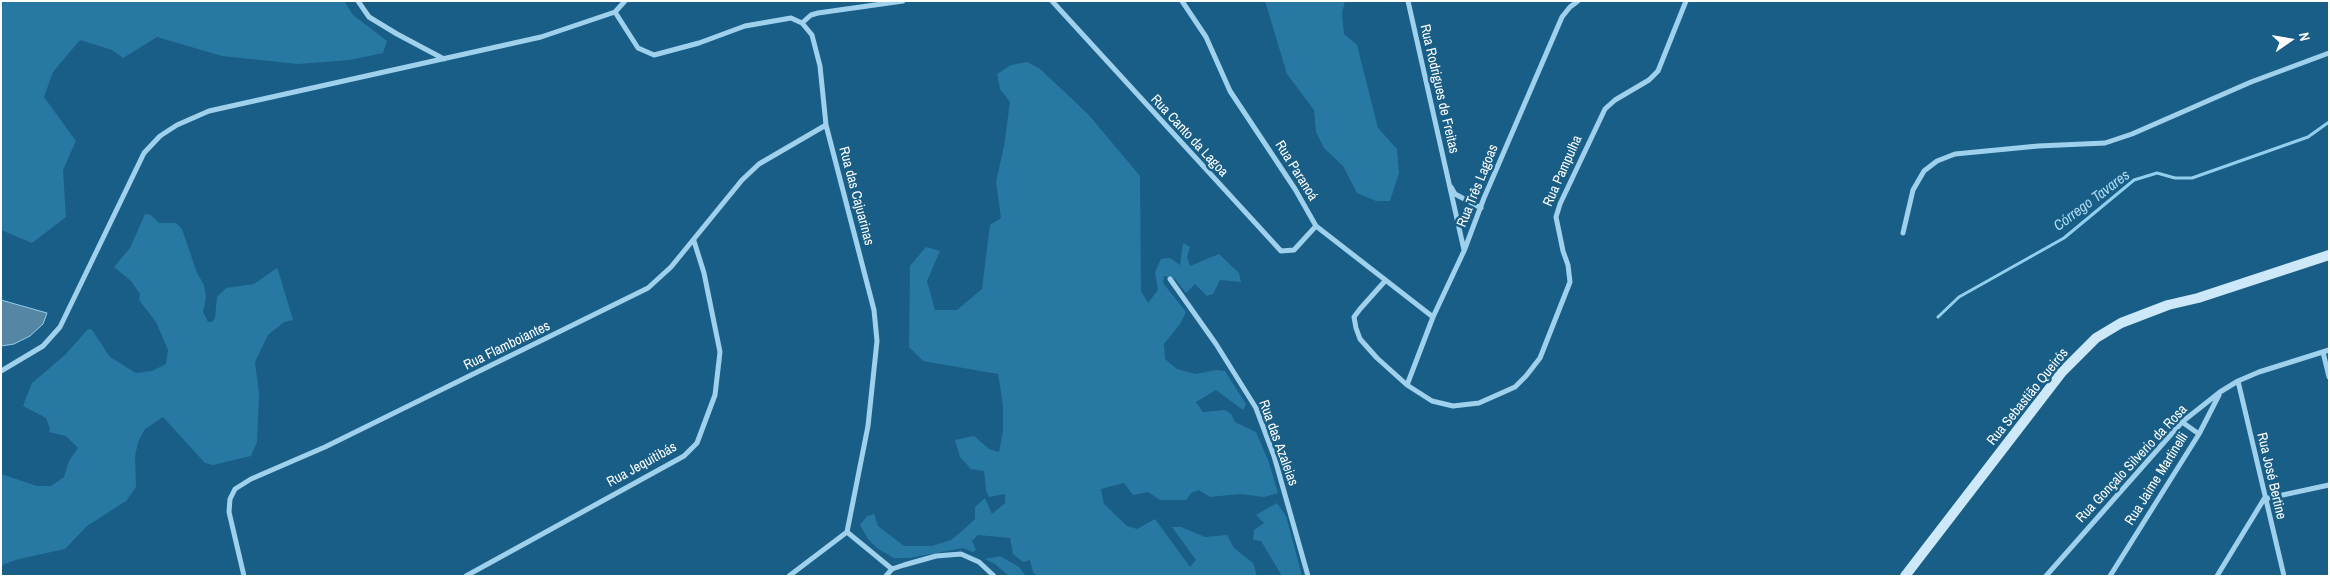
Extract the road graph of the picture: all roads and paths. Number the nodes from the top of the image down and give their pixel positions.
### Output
1 (358, 1) edge
2 (625, 1) edge
3 (903, 1) edge
4 (1052, 1) edge
5 (1182, 1) edge
6 (1408, 1) edge
7 (1578, 1) edge
8 (1686, 1) edge
9 (615, 12) junction
10 (802, 23) junction
11 (2329, 52) edge
12 (445, 59) junction
13 (826, 125) junction
14 (1448, 182) junction
15 (1481, 208) junction
16 (1316, 226) junction
17 (1904, 232) dead end
18 (694, 241) junction
19 (1464, 251) junction
20 (2329, 255) edge
21 (1170, 279) dead end
22 (1385, 281) junction
23 (1434, 317) junction
24 (2329, 350) edge
25 (2323, 352) junction
26 (1, 371) edge
27 (2329, 377) edge
28 (2238, 382) junction
29 (1407, 385) junction
30 (2220, 392) junction
31 (2182, 422) junction
32 (2199, 434) junction
33 (2329, 485) edge
34 (2264, 499) junction
35 (847, 532) junction
36 (892, 569) junction
37 (244, 576) edge
38 (466, 576) edge
39 (789, 576) edge
40 (886, 576) edge
41 (994, 576) edge
42 (1308, 576) edge
43 (1905, 576) edge
44 (2046, 576) edge
45 (2110, 576) edge
46 (2218, 576) edge
47 (2284, 576) edge

1 - 12 street
2 - 9 street
3 - 10 street
4 - 16 street, Rua Canto da Lagoa
5 - 16 street, Rua Paranoá
6 - 14 street, Rua Rodrigues de Freitas
7 - 15 street, Rua Três Lagoas
8 - 29 street, Rua Pampulha
9 - 10 street
9 - 12 street
10 - 13 street, Rua das Cajuarinas
11 - 17 street
12 - 26 street
13 - 18 street, Rua Flamboiantes
13 - 35 street, Rua das Cajuarinas
14 - 15 street
14 - 19 street, Rua Rodrigues de Freitas
15 - 19 street, Rua Três Lagoas
16 - 22 street, Rua Paranoá
18 - 37 street, Rua Flamboiantes
18 - 38 street, Rua Jequitibás
19 - 23 street, Rua Três Lagoas
20 - 43 street, Rua Sebastião Queirós
21 - 42 street, Rua das Azaleias
22 - 23 street, Rua Paranoá
22 - 29 street, Rua Pampulha
23 - 29 street, Rua Três Lagoas
24 - 25 street, Rua Gonçalo Silverio da Rosa
25 - 27 street
25 - 28 street, Rua Gonçalo Silverio da Rosa
28 - 30 street, Rua Gonçalo Silverio da Rosa
28 - 34 street, Rua José Bertine
30 - 31 street, Rua Gonçalo Silverio da Rosa
30 - 32 street, Rua Jaime Martinelli
31 - 32 street
31 - 44 street, Rua Gonçalo Silverio da Rosa
32 - 45 street, Rua Jaime Martinelli
33 - 34 street
34 - 46 street
34 - 47 street, Rua José Bertine
35 - 36 street
35 - 39 street
36 - 40 street
36 - 41 street

